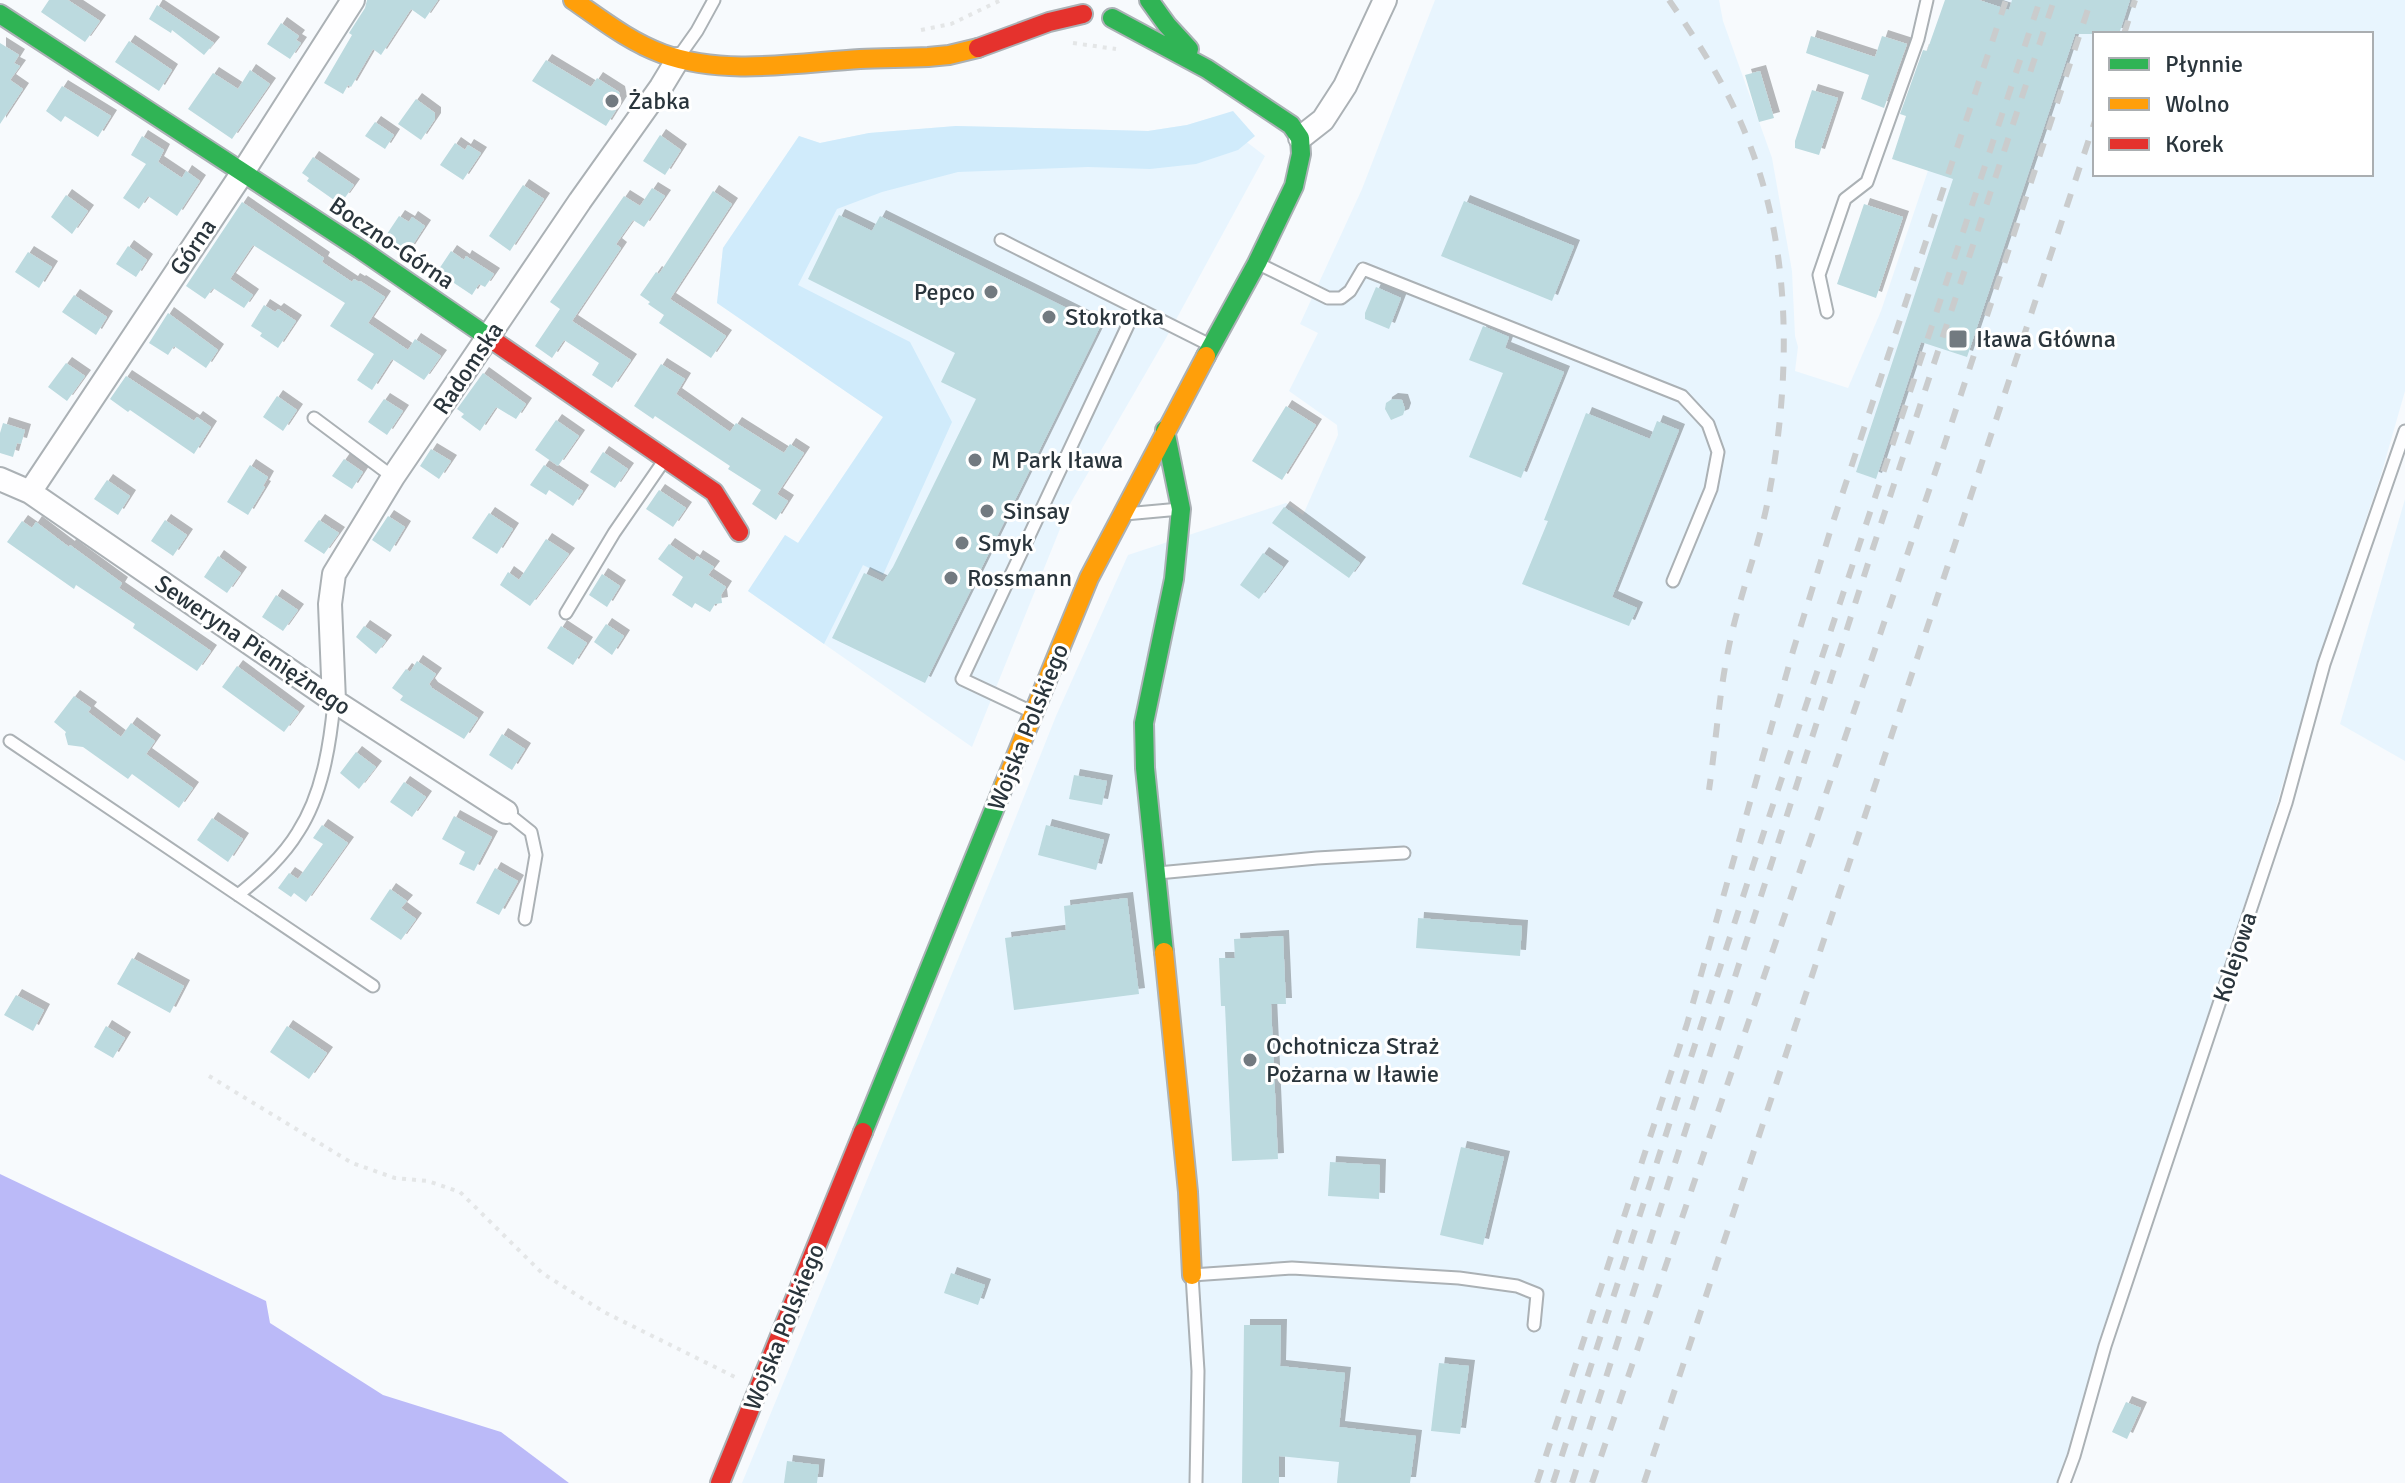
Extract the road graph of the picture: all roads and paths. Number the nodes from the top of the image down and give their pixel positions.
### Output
1 (353, 0) edge
2 (573, 0) edge
3 (714, 0) edge
4 (1069, 0) edge
5 (1136, 0) edge
6 (1149, 0) edge
7 (1385, 0) edge
8 (1927, 0) edge
9 (6, 14) edge
10 (1083, 14) junction
11 (1112, 18) junction
12 (961, 33) dead end
13 (886, 58) junction
14 (678, 59) junction
15 (1207, 69) junction
16 (1300, 138) junction
17 (243, 172) junction
18 (1001, 240) dead end
19 (1257, 263) junction
20 (1136, 308) junction
21 (1827, 312) dead end
22 (489, 337) junction
23 (1211, 345) junction
24 (314, 418) dead end
25 (1165, 430) junction
26 (2405, 431) edge
27 (665, 458) junction
28 (393, 477) junction
29 (0, 479) edge
30 (30, 492) junction
31 (1181, 509) junction
32 (1121, 515) junction
33 (739, 532) dead end
34 (1673, 581) dead end
35 (566, 613) dead end
36 (334, 701) junction
37 (1034, 713) junction
38 (10, 741) dead end
39 (506, 812) joint
40 (1404, 853) dead end
41 (1155, 873) junction
42 (238, 895) junction
43 (525, 919) dead end
44 (373, 986) dead end
45 (209, 1076) dead end
46 (1192, 1275) junction
47 (1534, 1325) dead end
48 (759, 1389) junction
49 (720, 1483) edge
50 (1196, 1483) edge
51 (2064, 1483) edge

1 - 17 street, Górna
2 - 14 street
3 - 14 lane
4 - 10 street
5 - 11 street
6 - 15 street
7 - 16 street
8 - 21 lane
9 - 17 street, Boczno-Górna
10 - 11 street
10 - 13 street
11 - 15 street
12 - 13 street
13 - 14 street
14 - 22 street, Radomska
15 - 16 street
16 - 19 street, Wojska Polskiego
17 - 22 street, Boczno-Górna
17 - 30 street, Górna
18 - 20 lane
19 - 23 street, Wojska Polskiego
19 - 34 lane
20 - 23 lane
20 - 37 lane
22 - 27 street, Boczno-Górna
22 - 28 street, Radomska
23 - 25 street, Wojska Polskiego
24 - 28 lane
25 - 31 street
25 - 32 street, Wojska Polskiego
26 - 51 lane, Kolejowa
27 - 33 street, Boczno-Górna
27 - 35 lane
28 - 36 street, Radomska
29 - 30 street, Seweryna Pieniężnego
30 - 36 street, Seweryna Pieniężnego
31 - 32 lane
31 - 41 street
32 - 37 street, Wojska Polskiego
36 - 39 street, Seweryna Pieniężnego
36 - 42 lane
37 - 48 street, Wojska Polskiego
38 - 42 lane
39 - 43 lane
40 - 41 lane
41 - 46 street
42 - 44 lane
45 - 48 path
46 - 47 lane
46 - 50 lane
48 - 49 street, Wojska Polskiego

